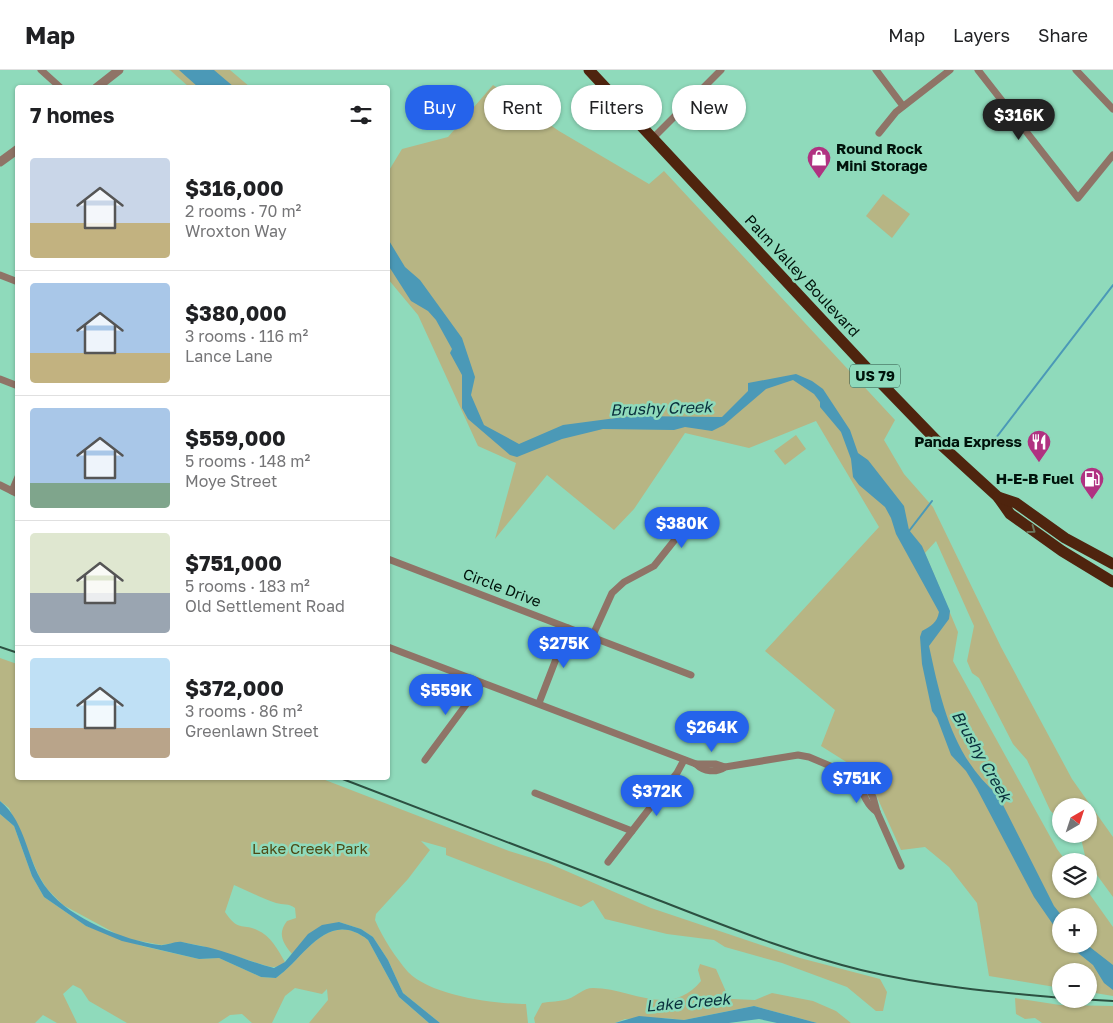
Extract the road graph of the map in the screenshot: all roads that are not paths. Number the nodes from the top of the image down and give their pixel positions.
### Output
1 (41, 70) edge
2 (118, 70) edge
3 (589, 70) edge
4 (722, 70) edge
5 (876, 70) edge
6 (950, 70) edge
7 (978, 70) edge
8 (1076, 70) edge
9 (58, 85) edge
10 (101, 85) edge
11 (903, 106) junction
12 (1113, 108) edge
13 (879, 133) dead end
14 (653, 138) junction
15 (15, 151) edge
16 (1113, 155) edge
17 (1, 160) edge
18 (0, 275) edge
19 (15, 281) edge
20 (0, 379) edge
21 (15, 385) edge
22 (0, 485) edge
23 (15, 492) edge
24 (998, 497) junction
25 (693, 517) dead end
26 (390, 559) edge
27 (1113, 564) edge
28 (1113, 582) edge
29 (568, 628) junction
30 (592, 637) junction
31 (390, 648) edge
32 (691, 675) dead end
33 (482, 683) junction
34 (539, 703) junction
35 (425, 760) dead end
36 (684, 760) junction
37 (535, 793) dead end
38 (632, 831) junction
39 (608, 862) dead end
40 (901, 866) dead end

1 - 9 street
2 - 10 street
3 - 14 highway, Palm Valley Boulevard / US 79
4 - 14 street
5 - 11 street
6 - 11 street
7 - 16 street
8 - 12 street
11 - 13 street
14 - 24 highway, Palm Valley Boulevard / US 79
15 - 17 street
18 - 19 street
20 - 21 street
22 - 23 street
24 - 27 highway, Palm Valley Boulevard / US 79
24 -> 28 highway, Palm Valley Boulevard / US 79
25 - 30 street
26 - 29 street, Circle Drive
29 - 30 street, Circle Drive
29 - 34 street
30 - 32 street, Circle Drive
31 - 33 street
33 - 34 street
33 - 35 street
34 - 36 street
36 - 38 street
36 - 40 street
37 - 38 street
38 - 39 street

